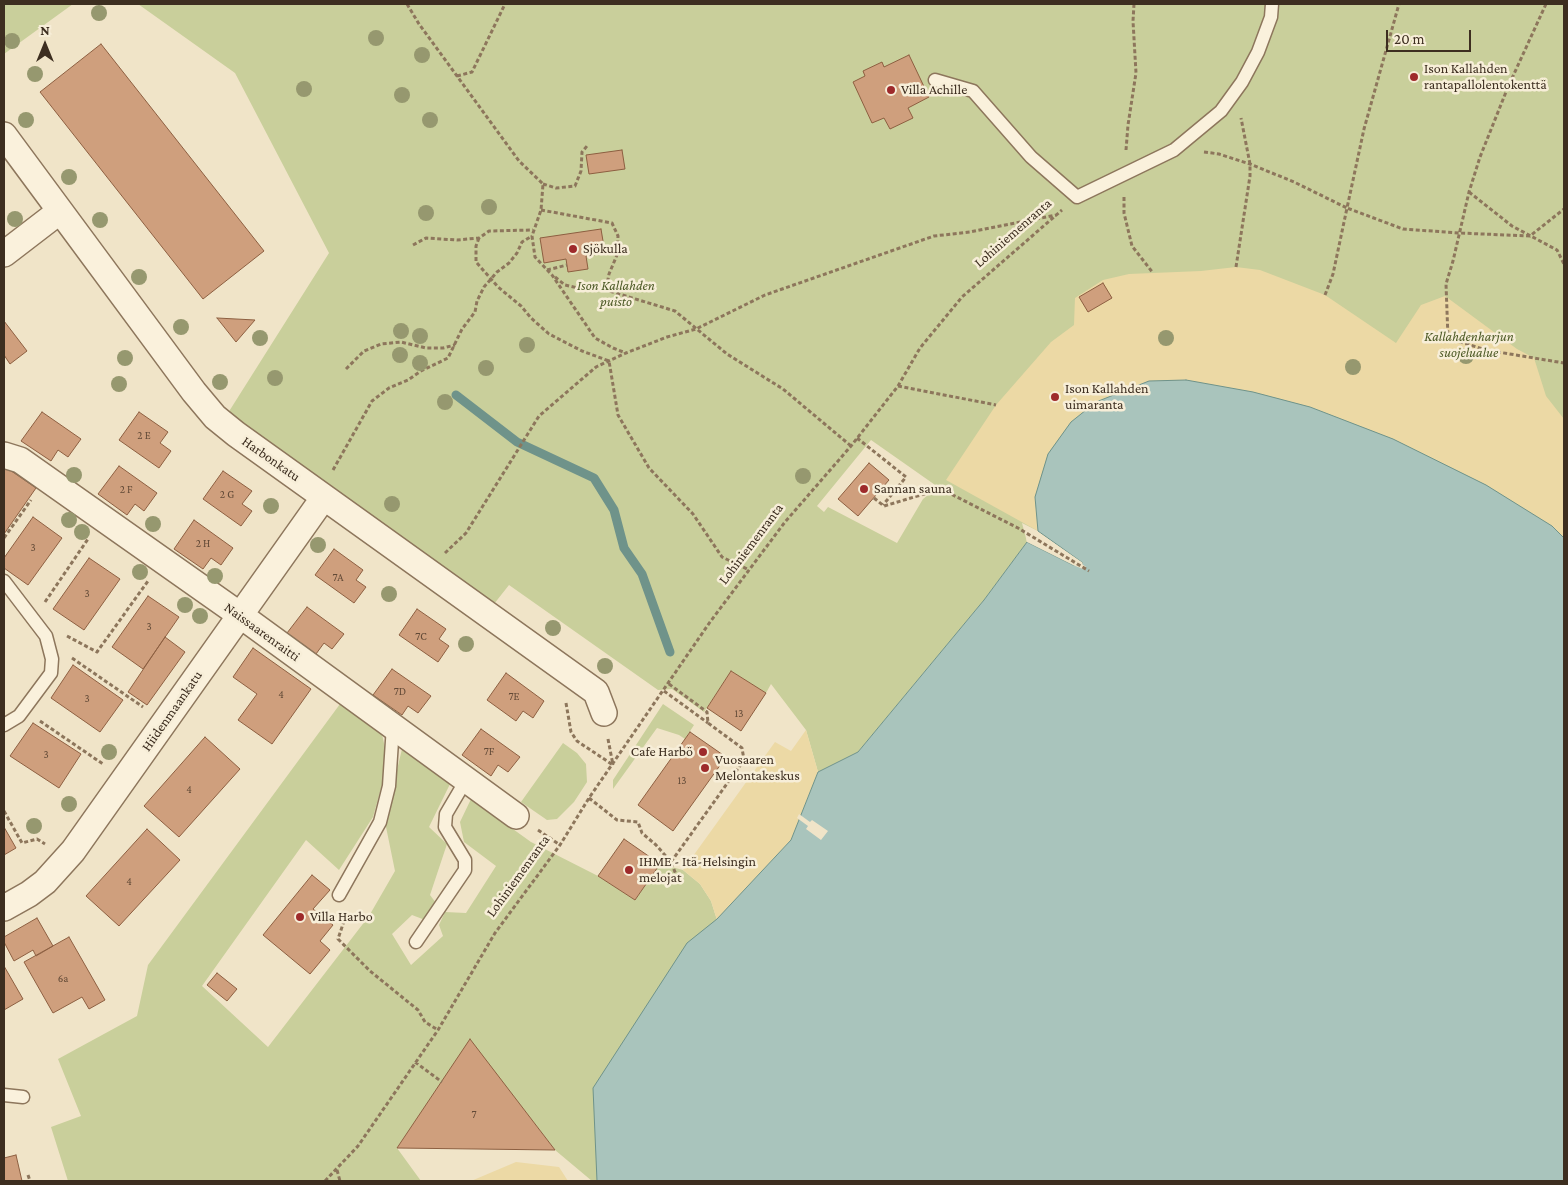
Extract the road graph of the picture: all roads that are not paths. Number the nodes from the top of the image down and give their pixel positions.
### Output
1 (1272, 4) edge
2 (935, 80) dead end
3 (4, 135) edge
4 (60, 211) junction
5 (4, 254) edge
6 (4, 455) edge
7 (324, 497) junction
8 (4, 581) edge
9 (240, 616) junction
10 (604, 712) dead end
11 (4, 725) edge
12 (393, 726) junction
13 (466, 780) junction
14 (516, 816) dead end
15 (339, 895) road end
16 (4, 908) edge
17 (416, 942) dead end
18 (4, 1095) edge
19 (23, 1098) dead end

1 - 2 lane
3 - 4 street, Harbonkatu
4 - 5 street
4 - 7 street, Harbonkatu
6 - 9 street, Naissaarenraitti
7 - 9 street, Hiidenmaankatu
7 - 10 street, Harbonkatu
8 - 11 lane
9 - 12 street, Naissaarenraitti
9 - 16 street, Hiidenmaankatu
12 - 13 street, Naissaarenraitti
12 - 15 lane
13 - 14 street, Naissaarenraitti
13 - 17 lane
18 - 19 lane

